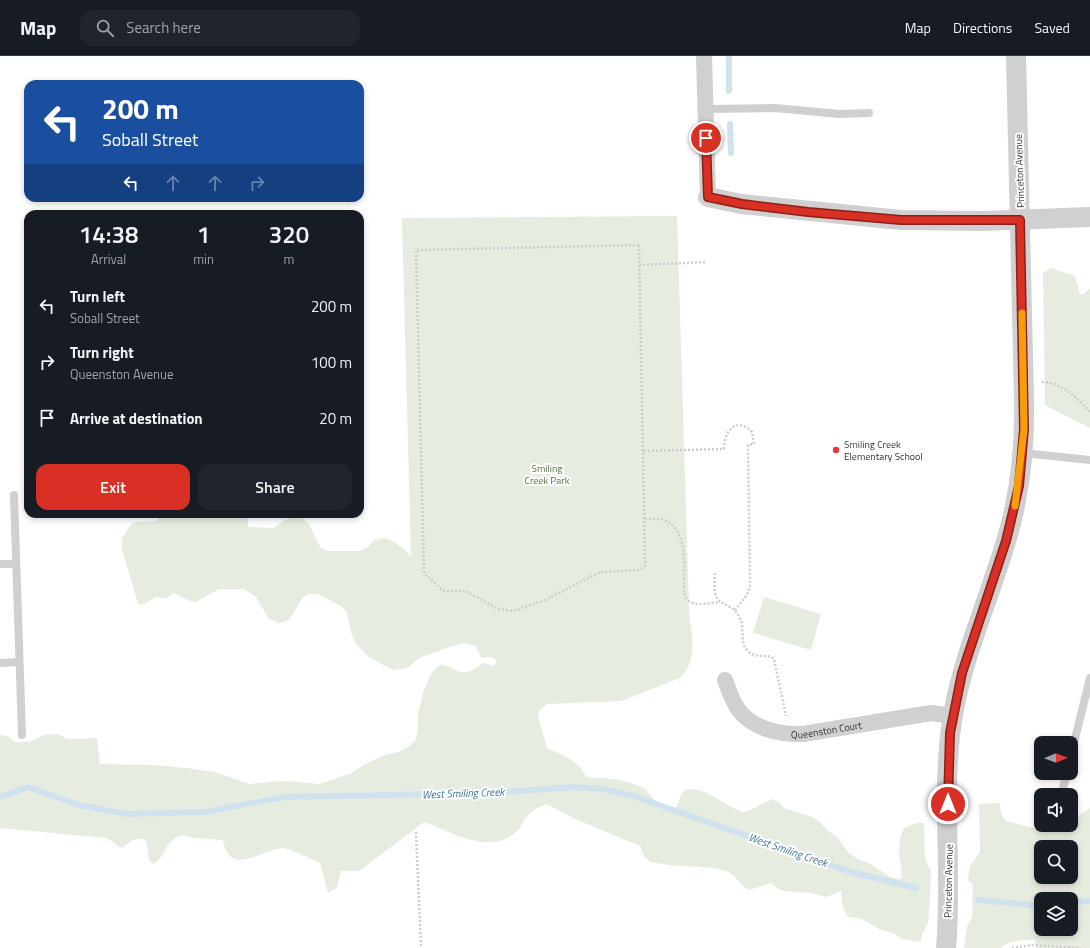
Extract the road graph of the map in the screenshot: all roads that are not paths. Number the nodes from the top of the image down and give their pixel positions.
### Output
1 (704, 56) edge
2 (1016, 56) edge
3 (706, 109) junction
4 (869, 113) dead end
5 (708, 197) joint
6 (1090, 217) edge
7 (1020, 220) junction
8 (1023, 453) junction
9 (1090, 460) edge
10 (14, 495) dead end
11 (0, 564) edge
12 (16, 564) junction
13 (0, 662) edge
14 (19, 662) junction
15 (1090, 678) edge
16 (726, 680) dead end
17 (953, 716) junction
18 (22, 735) dead end
19 (1076, 736) edge
20 (946, 948) edge

1 - 3 street
2 - 7 street, Princeton Avenue
3 - 4 lane
3 - 5 street
5 - 7 street
6 - 7 street
7 - 8 street, Princeton Avenue
8 - 9 lane
8 - 17 street, Princeton Avenue
10 - 12 lane
11 - 12 lane
12 - 14 lane
13 - 14 lane
14 - 18 lane
15 - 19 lane
16 - 17 street, Queenston Court
17 - 20 street, Princeton Avenue

